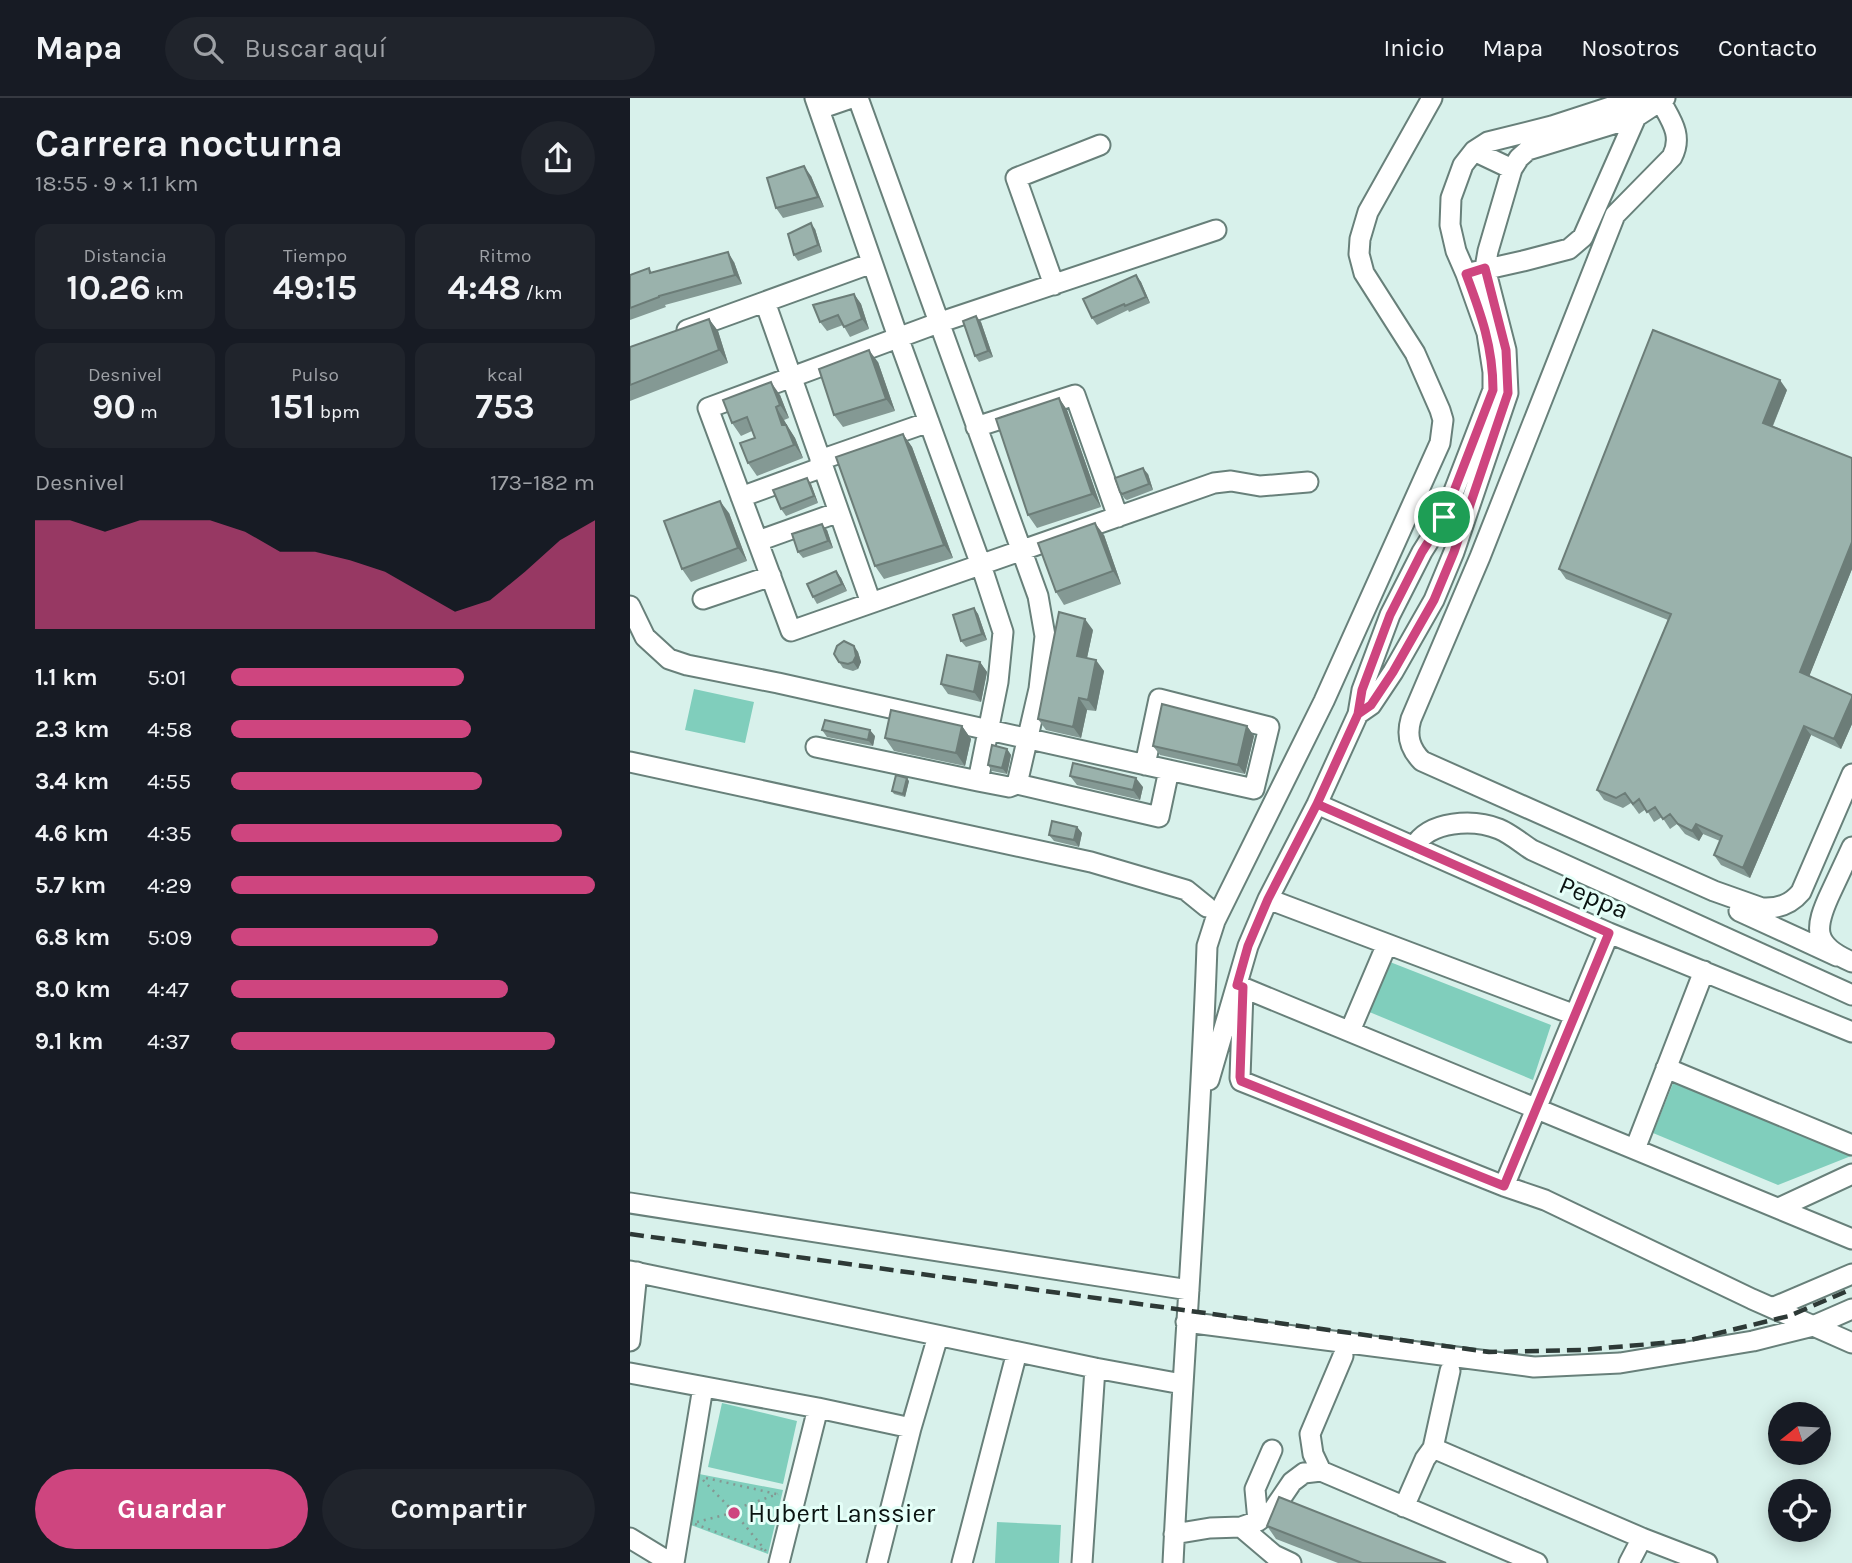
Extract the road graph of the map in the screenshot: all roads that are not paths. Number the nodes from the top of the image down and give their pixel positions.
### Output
1 (851, 98) edge
2 (858, 98) edge
3 (1432, 98) edge
4 (1662, 99) edge
5 (817, 103) edge
6 (1637, 108) edge
7 (1100, 145) dead end
8 (1474, 151) junction
9 (1512, 169) junction
10 (1216, 230) dead end
11 (873, 263) junction
12 (1485, 268) junction
13 (1466, 274) junction
14 (1054, 285) junction
15 (765, 302) junction
16 (938, 323) junction
17 (667, 337) edge
18 (898, 337) junction
19 (791, 377) junction
20 (929, 422) junction
21 (976, 427) junction
22 (821, 464) junction
23 (1308, 482) dead end
24 (741, 497) junction
25 (839, 512) junction
26 (1118, 517) junction
27 (758, 541) junction
28 (1022, 551) junction
29 (981, 565) junction
30 (771, 576) junction
31 (703, 599) dead end
32 (871, 603) junction
33 (630, 607) edge
34 (1390, 615) junction
35 (1418, 630) junction
36 (1358, 714) junction
37 (988, 730) junction
38 (1027, 738) junction
39 (816, 747) dead end
40 (630, 762) edge
41 (1145, 765) junction
42 (1168, 770) junction
43 (1852, 774) edge
44 (978, 781) junction
45 (1017, 784) junction
46 (1317, 804) junction
47 (1852, 846) edge
48 (1414, 847) junction
49 (1659, 867) junction
50 (1268, 899) junction
51 (1207, 907) dead end
52 (1609, 933) junction
53 (1387, 944) junction
54 (1844, 959) edge
55 (1703, 971) junction
56 (1240, 986) junction
57 (1852, 995) edge
58 (1575, 1015) junction
59 (1350, 1031) junction
60 (1852, 1032) edge
61 (1666, 1068) junction
62 (1200, 1107) junction
63 (1537, 1108) junction
64 (1852, 1145) edge
65 (1635, 1149) junction
66 (1852, 1174) edge
67 (1504, 1186) junction
68 (630, 1203) edge
69 (1779, 1208) junction
70 (1852, 1239) edge
71 (633, 1271) edge
72 (1852, 1274) edge
73 (1189, 1290) junction
74 (1772, 1308) junction
75 (1852, 1309) edge
76 (1186, 1322) junction
77 (1813, 1326) junction
78 (938, 1336) junction
79 (630, 1341) edge
80 (1852, 1343) edge
81 (1017, 1352) junction
82 (1343, 1356) dead end
83 (1095, 1368) junction
84 (1450, 1371) dead end
85 (630, 1373) edge
86 (1182, 1384) junction
87 (703, 1387) junction
88 (818, 1408) junction
89 (911, 1428) junction
90 (1433, 1448) junction
91 (1272, 1450) dead end
92 (1321, 1471) junction
93 (1404, 1507) junction
94 (1250, 1524) junction
95 (1174, 1534) junction
96 (630, 1538) edge
97 (1642, 1538) junction
98 (775, 1557) edge
99 (672, 1563) edge
100 (877, 1563) edge
101 (962, 1563) edge
102 (1082, 1563) edge
103 (1173, 1563) edge
104 (1291, 1563) edge
105 (1537, 1563) edge
106 (1629, 1563) edge
107 (1707, 1563) edge

1 - 5 street
2 - 16 street
3 - 62 street
4 - 6 street
4 - 49 street
5 - 11 street
6 - 8 street
6 - 9 street
6 - 12 street
7 - 14 street
8 - 9 street
8 - 13 street
9 - 12 street
10 - 14 street
11 - 15 street
11 - 18 street
12 - 13 street
12 - 35 street
13 - 34 street
14 - 16 street
15 - 17 street
15 - 19 street
16 - 18 street
16 - 21 street
18 - 19 street
18 - 20 street
19 - 22 street
19 - 24 street
20 - 22 street
20 - 29 street
21 - 26 street
21 - 28 street
22 - 24 street
22 - 25 street
23 - 26 street
24 - 27 street
25 - 27 street
25 - 32 street
26 - 28 street
27 - 30 street
28 - 29 street
28 - 38 street
29 - 32 street
29 - 37 street
30 - 31 street
30 - 32 street
33 - 37 street
34 - 35 street
34 - 36 street
35 - 36 street
36 - 46 street
37 - 38 street
37 - 44 street
38 - 41 street
38 - 45 street
39 - 44 street
40 - 51 street
41 - 42 street
41 - 42 street
42 - 45 street
43 - 49 street
44 - 45 street
46 - 48 street, Peppa
46 - 50 street
47 - 54 street
48 - 52 street, Peppa
48 - 57 street
49 - 54 street
50 - 53 street
50 - 56 street
52 - 55 street, Peppa
52 - 58 street
53 - 58 street
53 - 59 street
55 - 60 street, Peppa
55 - 61 street
56 - 59 street
56 - 62 street
56 - 67 street
58 - 63 street
59 - 63 street
61 - 64 street
61 - 65 street
62 - 73 street
63 - 65 street
63 - 67 street
65 - 69 street
66 - 69 street
67 - 74 street
68 - 73 street
69 - 70 street
71 - 78 street
71 - 79 street
72 - 74 street
73 - 76 street
74 - 77 street
75 - 77 street
76 - 77 street
76 - 86 street
77 - 80 street
78 - 81 street
78 - 89 street
81 - 83 street
81 - 101 street
82 - 92 street
83 - 86 street
83 - 102 street
84 - 90 street
85 - 87 street
86 - 95 street
87 - 88 street
87 - 99 street
88 - 89 street
88 - 98 street
89 - 100 street
90 - 93 street
90 - 97 street
91 - 94 street
92 - 93 street
92 - 94 street
93 - 105 street
94 - 95 street
94 - 104 street
95 - 103 street
96 - 99 street
97 - 106 street
97 - 107 street

